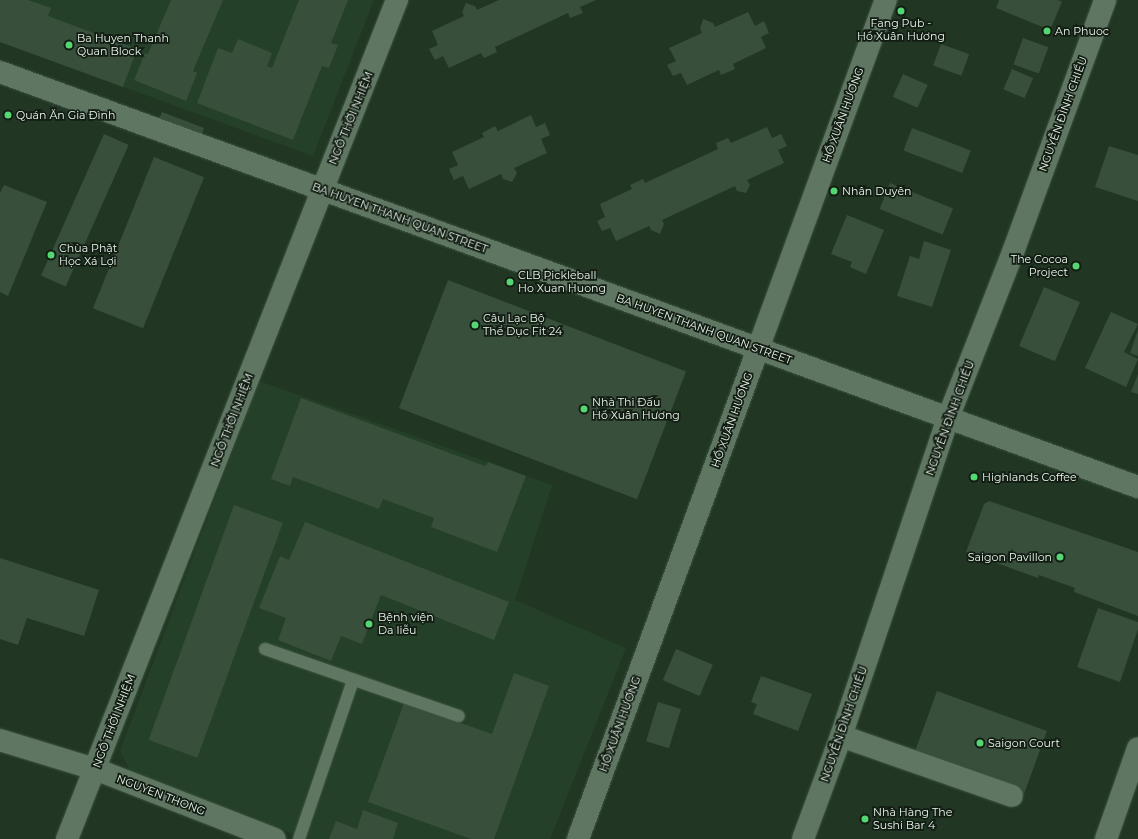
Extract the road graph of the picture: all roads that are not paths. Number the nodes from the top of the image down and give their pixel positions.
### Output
1 (397, 0) edge
2 (886, 0) edge
3 (1105, 0) edge
4 (0, 72) edge
5 (322, 190) junction
6 (758, 349) junction
7 (948, 418) junction
8 (1138, 487) edge
9 (265, 649) dead end
10 (353, 680) junction
11 (459, 716) dead end
12 (841, 736) junction
13 (0, 740) edge
14 (1138, 748) edge
15 (95, 769) junction
16 (1012, 796) dead end
17 (253, 835) edge
18 (67, 839) edge
19 (275, 839) edge
20 (299, 839) edge
21 (578, 839) edge
22 (803, 839) edge
23 (1106, 839) edge

1 - 5 street, NGÔ THỜI NHIỆM
2 - 6 street, HỒ XUÂN HƯƠNG
3 - 7 street, NGUYỄN ĐÌNH CHIỂU
4 - 5 street, BA HUYEN THANH QUAN STREET
5 - 6 street, BA HUYEN THANH QUAN STREET
5 - 15 street, NGÔ THỜI NHIỆM
6 - 7 street, BA HUYEN THANH QUAN STREET
6 - 21 street, HỒ XUÂN HƯƠNG
7 - 8 street, BA HUYEN THANH QUAN STREET
7 - 12 street, NGUYỄN ĐÌNH CHIỂU
9 - 10 lane
10 - 11 lane
10 - 20 lane
12 - 16 street
12 - 22 street, NGUYỄN ĐÌNH CHIỂU
13 - 15 street, NGUYEN THONG
14 - 23 street
15 - 17 street, NGUYEN THONG
15 - 18 street, NGÔ THỜI NHIỆM
17 - 19 street, NGUYEN THONG

